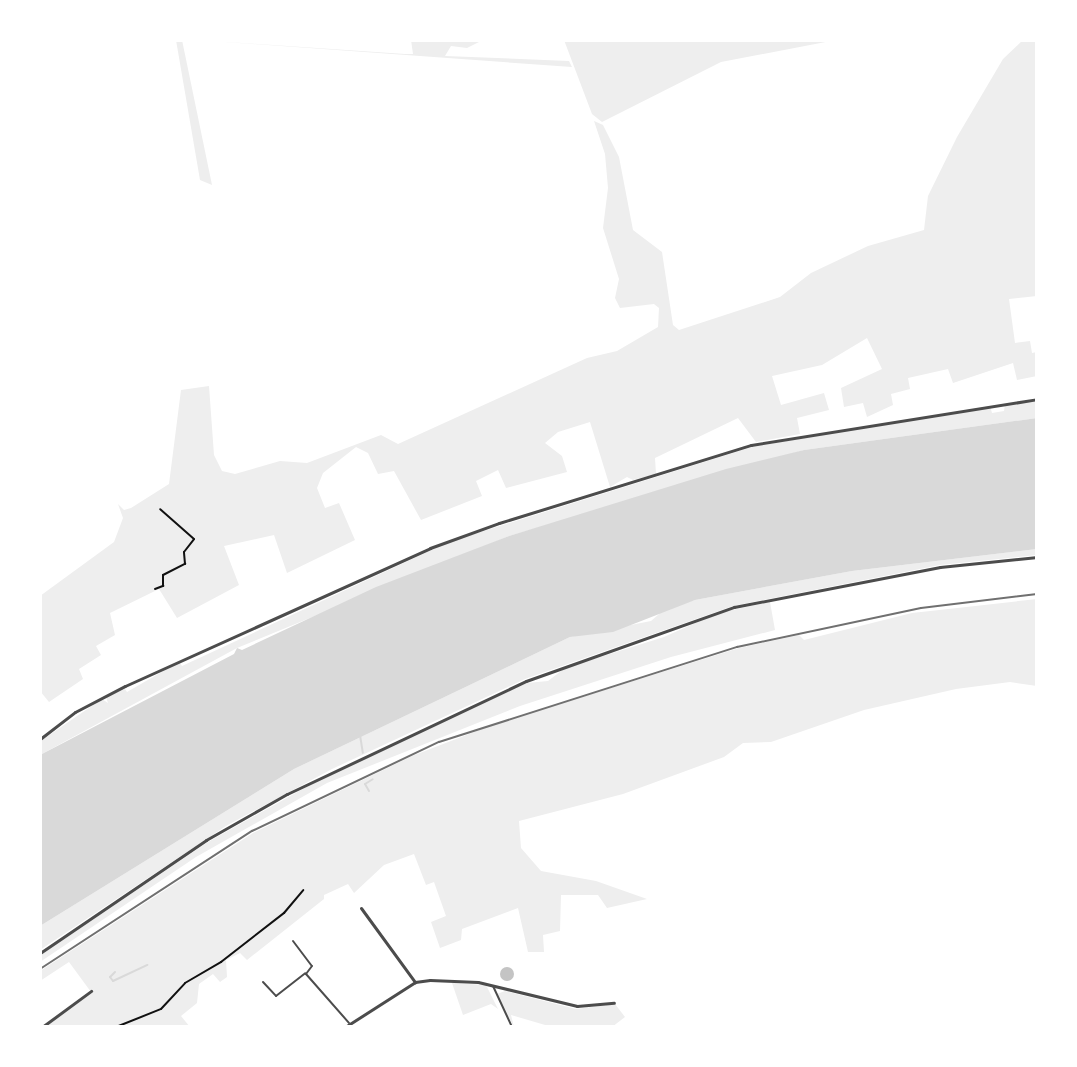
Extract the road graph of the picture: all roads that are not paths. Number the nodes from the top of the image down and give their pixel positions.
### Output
1 (1037, 399) edge
2 (1037, 557) edge
3 (40, 739) edge
4 (361, 908) dead end
5 (293, 941) dead end
6 (40, 953) edge
7 (306, 974) junction
8 (263, 982) dead end
9 (415, 982) junction
10 (493, 985) junction
11 (91, 991) dead end
12 (614, 1003) dead end
13 (350, 1024) junction
14 (42, 1027) edge
15 (345, 1027) edge
16 (512, 1027) edge

1 - 3 street
2 - 6 street
4 - 9 street
5 - 7 lane
7 - 8 lane
7 - 13 lane
9 - 10 street
9 - 13 street
10 - 12 street
10 - 16 lane
11 - 14 street
13 - 15 street

